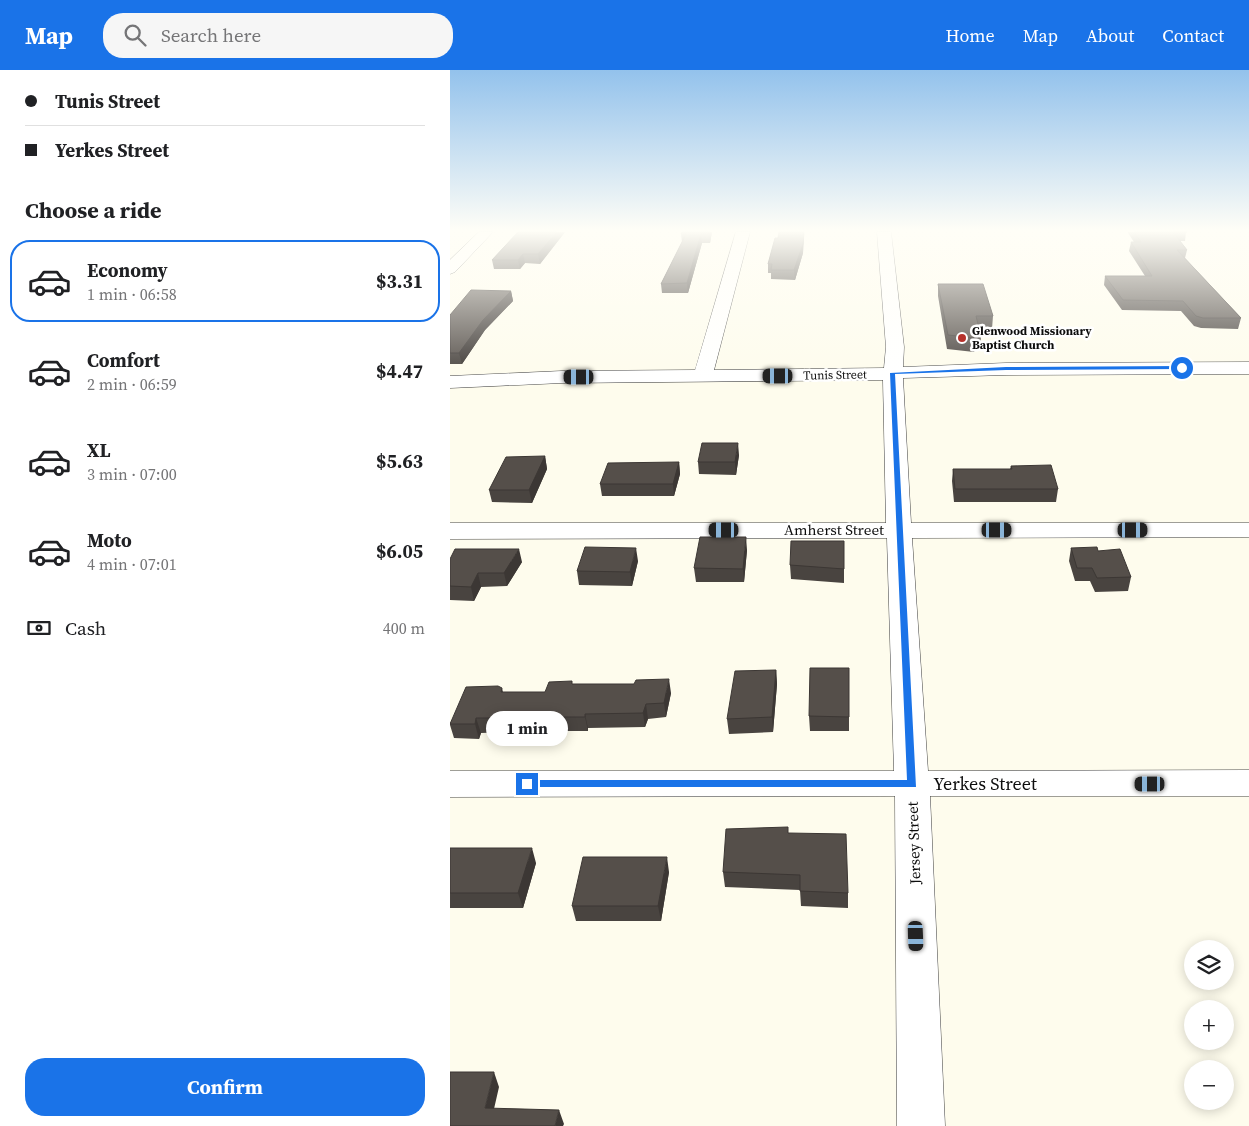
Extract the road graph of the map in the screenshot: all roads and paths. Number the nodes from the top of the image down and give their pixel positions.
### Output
1 (730, 281) edge
2 (889, 281) edge
3 (1249, 368) edge
4 (892, 373) junction
5 (703, 376) junction
6 (450, 382) edge
7 (900, 530) junction
8 (1249, 530) edge
9 (450, 531) edge
10 (1249, 783) edge
11 (450, 784) edge
12 (912, 784) junction
13 (922, 1126) edge

1 - 5 street
2 - 4 street, Jersey Street
3 - 4 street, Tunis Street
4 - 5 street, Tunis Street
4 - 7 street, Jersey Street
5 - 6 street, Tunis Street
7 - 8 street, Amherst Street
7 - 9 street, Amherst Street
7 - 12 street, Jersey Street
10 - 12 street, Yerkes Street
11 - 12 street, Yerkes Street
12 - 13 street, Jersey Street

